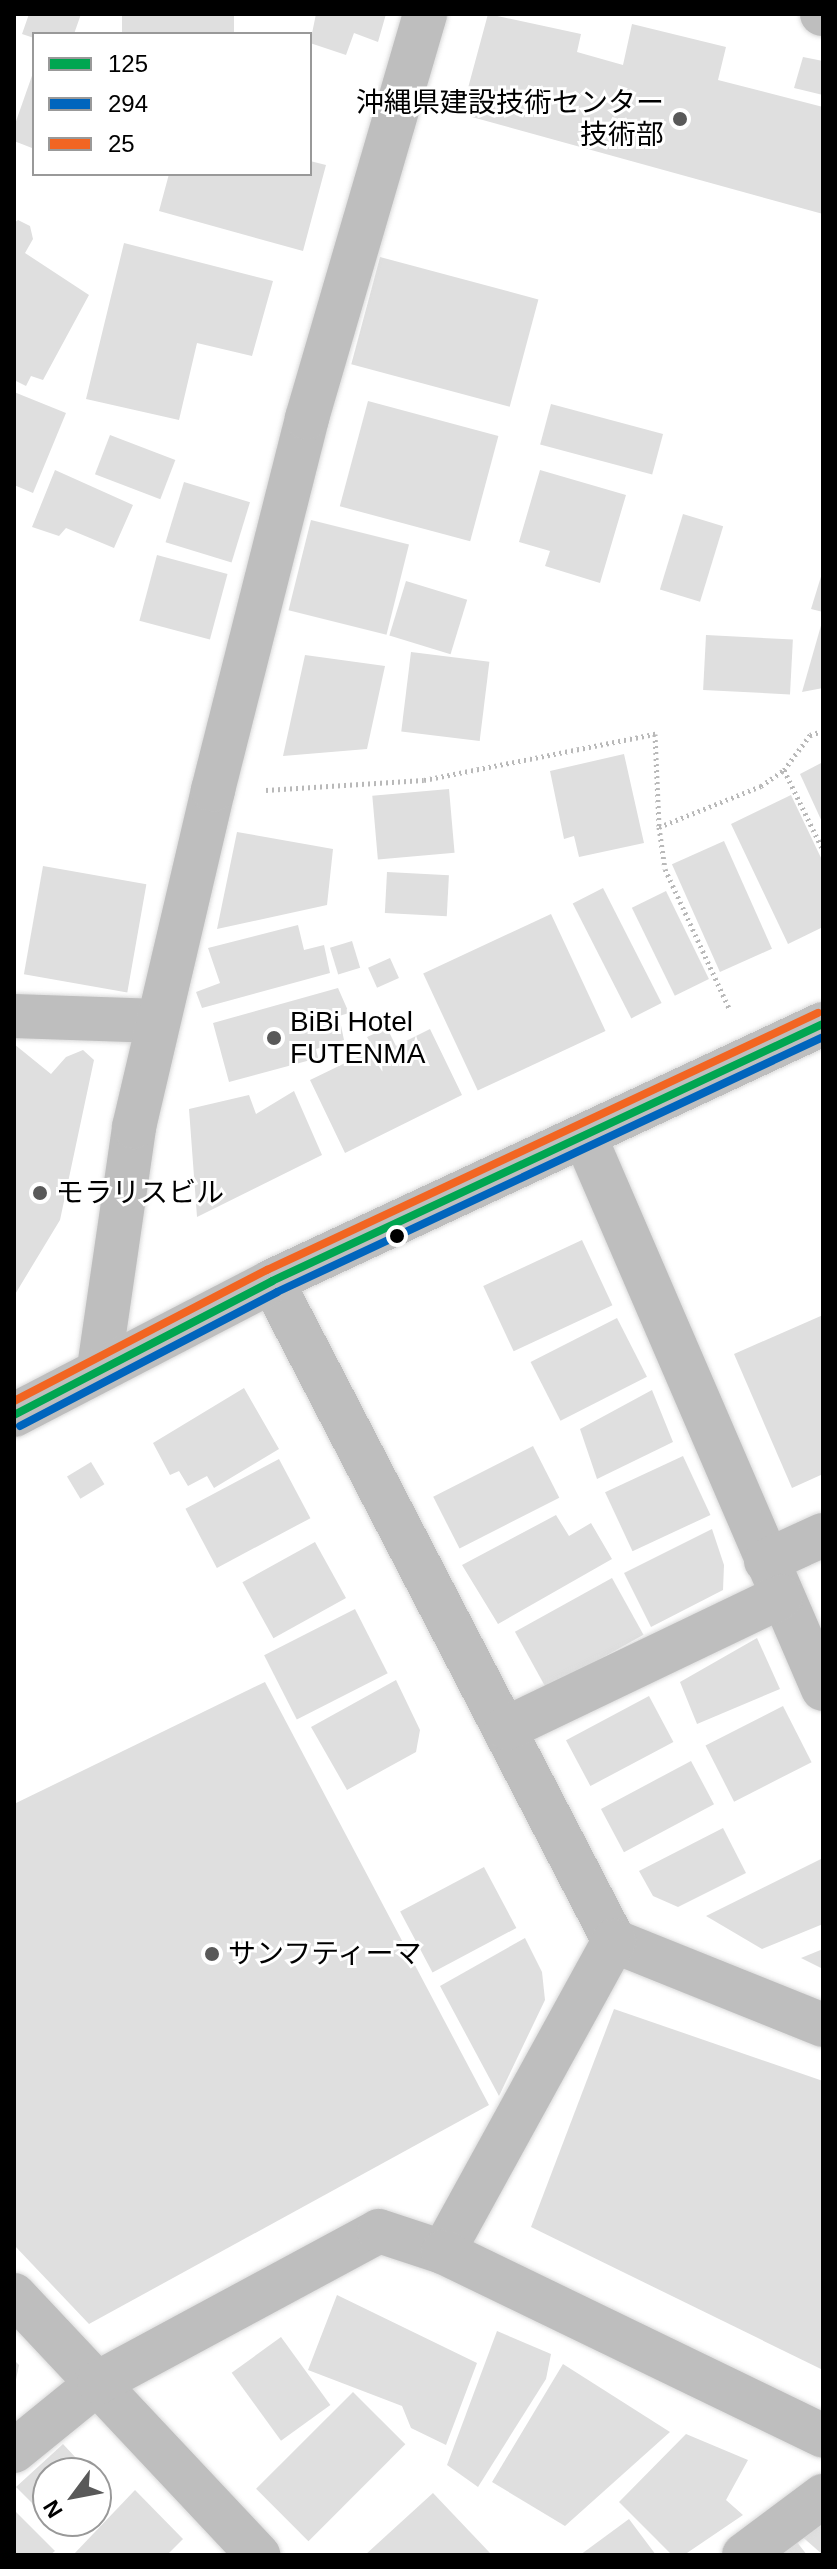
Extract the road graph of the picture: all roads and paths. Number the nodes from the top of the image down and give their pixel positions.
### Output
1 (425, 14) edge
2 (823, 731) edge
3 (784, 770) junction
4 (304, 790) dead end
5 (659, 827) junction
6 (823, 850) edge
7 (14, 1016) edge
8 (158, 1021) junction
9 (823, 1024) edge
10 (752, 1058) junction
11 (585, 1137) junction
12 (272, 1281) junction
13 (99, 1368) junction
14 (14, 1415) edge
15 (823, 1535) edge
16 (774, 1579) junction
17 (823, 1689) edge
18 (507, 1728) junction
19 (614, 1941) junction
20 (823, 2025) edge
21 (443, 2252) junction
22 (14, 2295) edge
23 (99, 2382) junction
24 (823, 2436) edge
25 (14, 2451) edge
26 (823, 2496) edge
27 (258, 2555) edge
28 (744, 2555) edge

1 - 8 main road
2 - 3 path
3 - 5 path
3 - 6 path
4 - 5 path
5 - 10 path
7 - 8 main road
8 - 13 main road
9 - 10 main road
10 - 11 main road
11 - 12 main road
11 - 16 main road
12 - 13 main road
12 - 18 main road
13 - 14 main road
15 - 16 main road
16 - 17 main road
16 - 18 main road
18 - 19 main road
19 - 20 main road
19 - 21 main road
21 - 23 main road
21 - 24 main road
22 - 23 main road
23 - 25 main road
23 - 27 main road
26 - 28 main road

